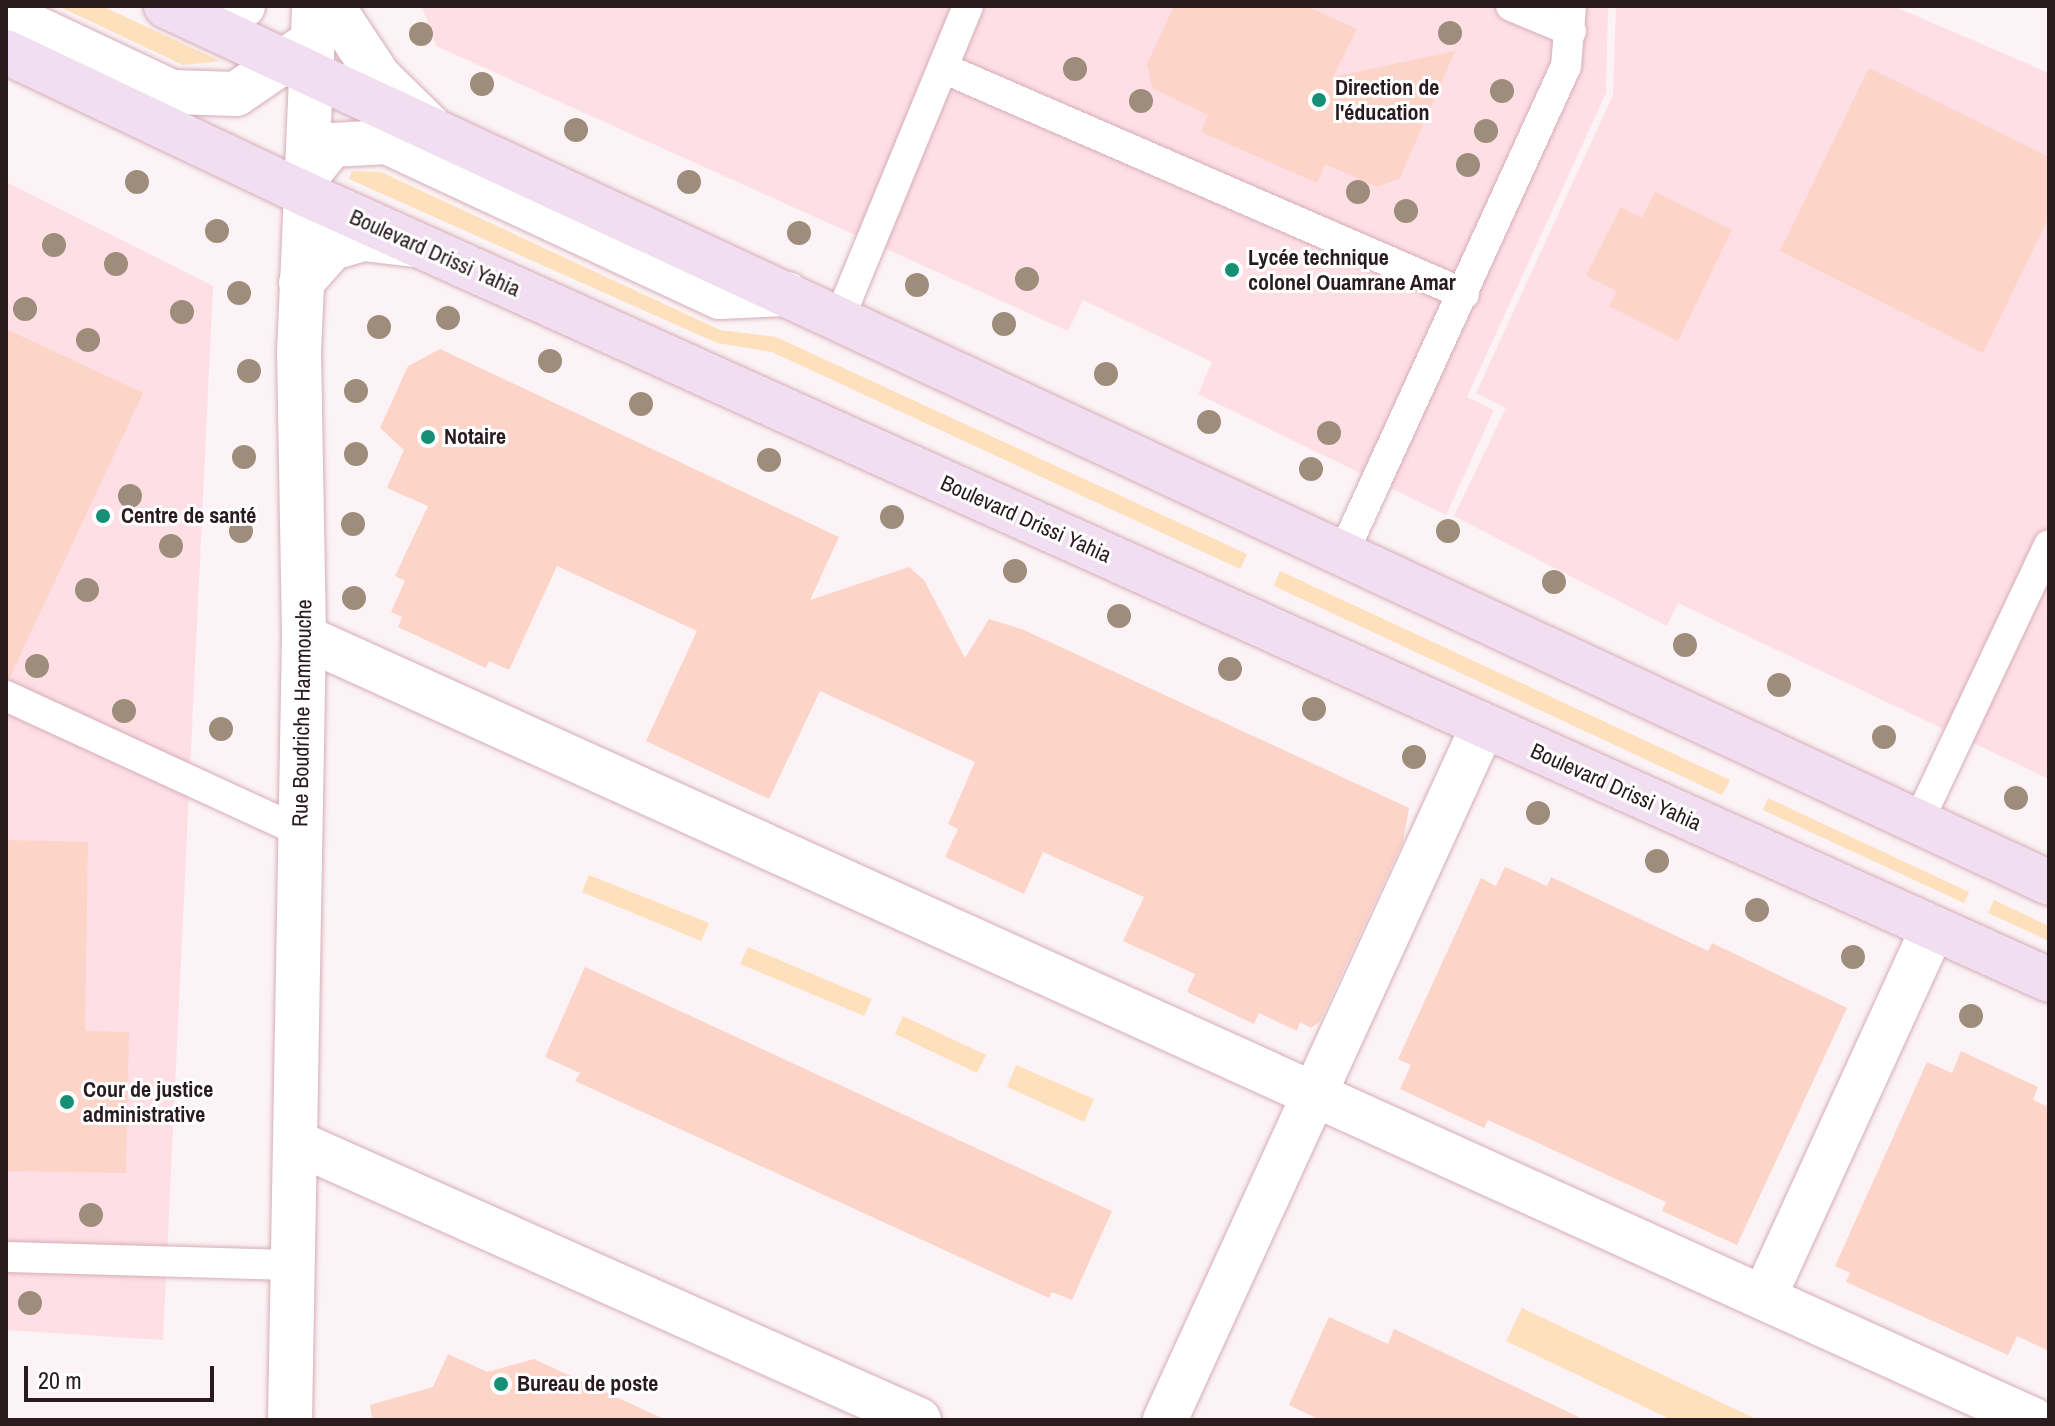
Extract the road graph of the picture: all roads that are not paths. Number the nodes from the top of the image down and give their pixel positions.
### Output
1 (166, 6) edge
2 (185, 6) edge
3 (243, 6) edge
4 (968, 6) edge
5 (1511, 6) edge
6 (6, 14) edge
7 (1571, 19) edge
8 (311, 38) edge
9 (6, 52) edge
10 (943, 68) junction
11 (431, 128) junction
12 (233, 160) junction
13 (305, 186) junction
14 (421, 246) junction
15 (301, 283) junction
16 (787, 294) junction
17 (1464, 294) junction
18 (839, 319) junction
19 (2049, 545) edge
20 (1345, 549) junction
21 (304, 637) junction
22 (6, 696) edge
23 (1483, 726) junction
24 (1919, 820) junction
25 (300, 831) junction
26 (2049, 883) edge
27 (1933, 928) junction
28 (2049, 980) edge
29 (1315, 1092) junction
30 (295, 1142) junction
31 (6, 1257) edge
32 (293, 1265) junction
33 (1766, 1293) junction
34 (290, 1420) edge
35 (919, 1420) edge
36 (1165, 1420) edge
37 (2033, 1420) edge

1 - 8 main road
2 - 3 street
4 - 10 lane
5 - 7 lane
6 - 8 street
7 - 17 lane
8 - 11 main road
8 - 11 street
8 - 13 street, Rue Boudriche Hammouche
9 - 12 main road, Boulevard Drissi Yahia
10 - 17 lane
10 - 18 lane
11 - 16 main road
12 - 13 main road, Boulevard Drissi Yahia
12 - 15 street
13 - 14 main road, Boulevard Drissi Yahia
13 - 15 street, Rue Boudriche Hammouche
13 - 16 street
14 - 15 street
14 - 23 main road, Boulevard Drissi Yahia
15 - 21 street, Rue Boudriche Hammouche
16 - 18 main road
17 - 20 lane
18 - 20 main road
19 - 24 lane
20 - 24 main road
21 - 25 street, Rue Boudriche Hammouche
21 - 29 street
22 - 25 lane
23 - 27 main road, Boulevard Drissi Yahia
23 - 29 street
24 - 26 main road
25 - 30 street, Rue Boudriche Hammouche
27 - 28 main road, Boulevard Drissi Yahia
27 - 33 street
29 - 33 street
29 - 36 street
30 - 32 street, Rue Boudriche Hammouche
30 - 35 street
31 - 32 lane
32 - 34 street, Rue Boudriche Hammouche
33 - 37 street

